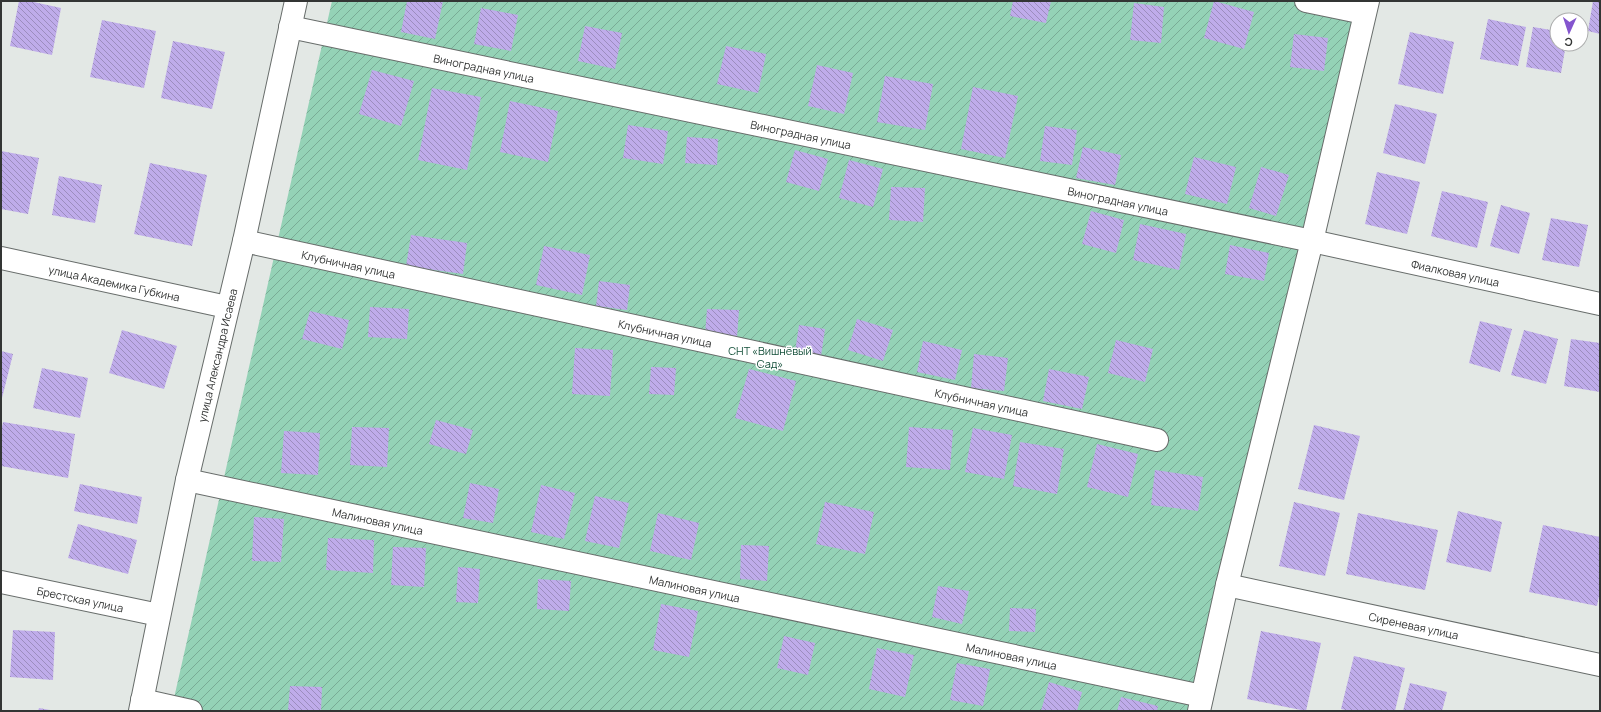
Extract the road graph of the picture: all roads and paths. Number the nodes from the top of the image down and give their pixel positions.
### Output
1 (296, 1) edge
2 (1306, 1) edge
3 (1366, 7) edge
4 (290, 27) junction
5 (244, 241) junction
6 (1312, 241) junction
7 (1, 258) edge
8 (1600, 304) edge
9 (227, 307) junction
10 (1157, 440) dead end
11 (188, 480) junction
12 (1, 582) edge
13 (1227, 585) junction
14 (159, 615) junction
15 (1600, 665) edge
16 (1201, 703) edge
17 (141, 706) edge
18 (191, 711) edge

1 - 4 street, улица Александра Исаева
2 - 3 street
3 - 6 street
4 - 5 street, улица Александра Исаева
4 - 6 street, Виноградная улица
5 - 9 street, улица Александра Исаева
5 - 10 street, Клубничная улица
6 - 8 street, Фиалковая улица
6 - 13 street
7 - 9 street, улица Академика Губкина
9 - 11 street, улица Александра Исаева
11 - 14 street, улица Александра Исаева
11 - 16 street, Малиновая улица
12 - 14 street, Брестская улица
13 - 15 street, Сиреневая улица
13 - 16 street
14 - 17 street, улица Александра Исаева
17 - 18 street

